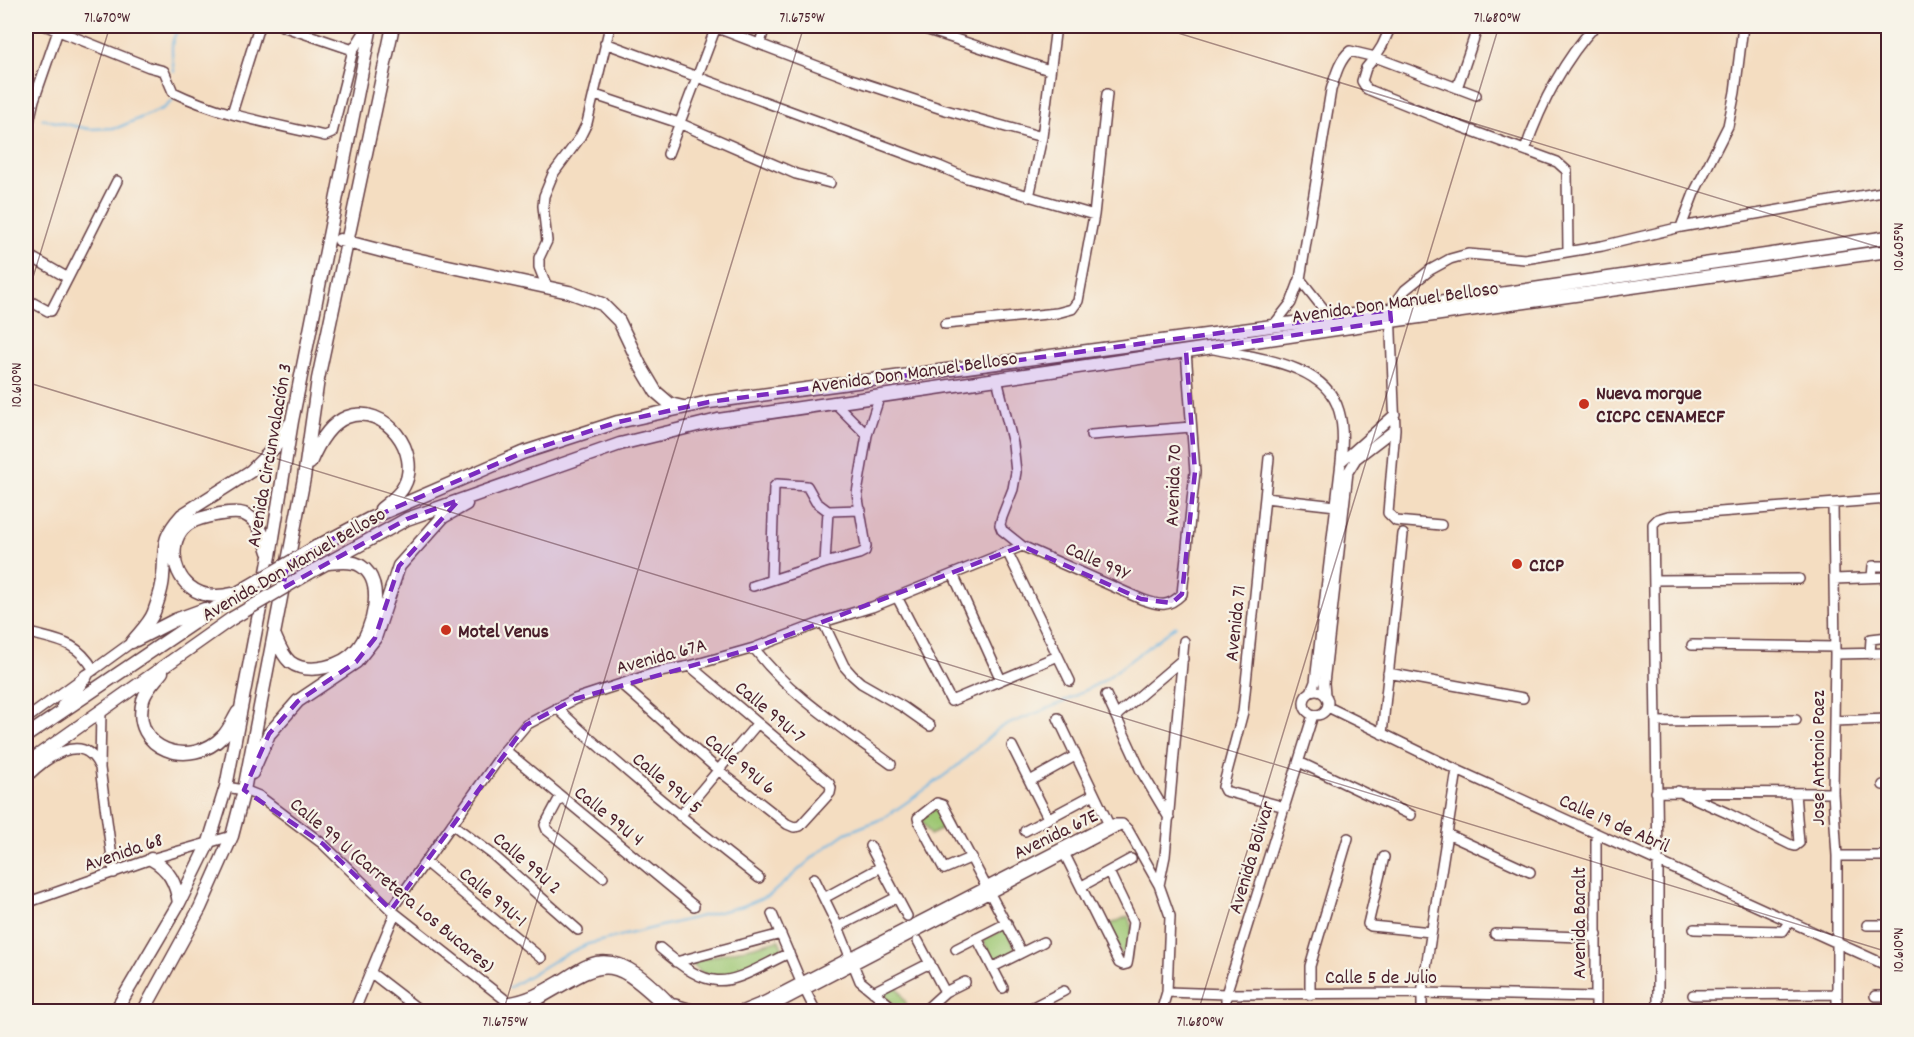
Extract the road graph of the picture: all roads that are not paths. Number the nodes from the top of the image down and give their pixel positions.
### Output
1 (46, 26) edge
2 (259, 26) edge
3 (282, 26) edge
4 (370, 26) edge
5 (393, 26) edge
6 (610, 26) edge
7 (714, 26) edge
8 (765, 26) edge
9 (916, 26) edge
10 (1056, 26) edge
11 (1391, 26) edge
12 (1478, 26) edge
13 (1595, 26) edge
14 (1743, 26) edge
15 (59, 28) edge
16 (605, 43) junction
17 (760, 43) junction
18 (353, 50) junction
19 (1375, 57) junction
20 (1049, 70) junction
21 (697, 76) junction
22 (1457, 88) junction
23 (1107, 94) dead end
24 (595, 95) junction
25 (1476, 95) dead end
26 (30, 99) edge
27 (232, 113) junction
28 (679, 123) junction
29 (26, 135) edge
30 (1042, 137) junction
31 (1525, 150) junction
32 (668, 154) dead end
33 (117, 181) dead end
34 (830, 183) dead end
35 (1888, 191) edge
36 (1029, 198) junction
37 (1094, 215) junction
38 (1681, 227) junction
39 (1888, 237) edge
40 (330, 238) junction
41 (347, 242) junction
42 (1568, 251) junction
43 (1888, 251) edge
44 (26, 254) edge
45 (68, 278) junction
46 (1300, 279) junction
47 (547, 287) junction
48 (26, 299) edge
49 (1390, 315) junction
50 (1330, 317) junction
51 (945, 324) dead end
52 (1273, 326) junction
53 (1209, 347) junction
54 (1186, 351) junction
55 (997, 379) junction
56 (880, 395) junction
57 (835, 403) junction
58 (686, 407) junction
59 (1395, 414) junction
60 (292, 421) junction
61 (1191, 427) junction
62 (1395, 429) junction
63 (867, 435) junction
64 (1091, 435) dead end
65 (1269, 458) dead end
66 (1341, 462) junction
67 (304, 478) junction
68 (488, 490) junction
69 (1265, 498) junction
70 (1888, 499) edge
71 (1833, 504) junction
72 (1336, 506) junction
73 (861, 510) junction
74 (828, 511) junction
75 (369, 519) junction
76 (1441, 525) dead end
77 (1403, 534) dead end
78 (1022, 546) junction
79 (1008, 552) junction
80 (270, 556) junction
81 (825, 563) junction
82 (322, 564) junction
83 (1888, 566) edge
84 (953, 574) junction
85 (1872, 577) junction
86 (1888, 577) edge
87 (1655, 579) junction
88 (1799, 579) dead end
89 (1834, 579) junction
90 (771, 580) junction
91 (753, 586) dead end
92 (239, 592) junction
93 (897, 597) junction
94 (223, 603) junction
95 (1159, 605) joint
96 (823, 622) junction
97 (26, 632) edge
98 (274, 634) junction
99 (1888, 638) edge
100 (1184, 641) dead end
101 (132, 642) junction
102 (1692, 645) dead end
103 (754, 648) junction
104 (1835, 650) junction
105 (1888, 653) edge
106 (1870, 654) junction
107 (1058, 656) junction
108 (1183, 659) junction
109 (170, 662) junction
110 (690, 666) junction
111 (90, 673) junction
112 (1388, 673) junction
113 (1001, 680) junction
114 (1070, 681) dead end
115 (621, 684) junction
116 (1311, 692) junction
117 (1106, 695) dead end
118 (1325, 695) junction
119 (1523, 698) dead end
120 (241, 706) junction
121 (1328, 707) junction
122 (557, 708) junction
123 (101, 710) junction
124 (55, 715) junction
125 (1313, 715) junction
126 (1116, 716) junction
127 (1058, 718) dead end
128 (26, 720) edge
129 (1796, 720) dead end
130 (1888, 720) edge
131 (1834, 721) junction
132 (1657, 722) junction
133 (757, 724) junction
134 (930, 726) dead end
135 (1382, 734) junction
136 (26, 736) edge
137 (1012, 746) dead end
138 (505, 750) junction
139 (1075, 756) junction
140 (34, 761) edge
141 (1299, 762) junction
142 (891, 764) dead end
143 (100, 768) junction
144 (717, 769) junction
145 (1457, 770) junction
146 (26, 777) edge
147 (1030, 781) junction
148 (829, 783) joint
149 (226, 787) junction
150 (244, 790) junction
151 (1678, 791) junction
152 (1656, 792) junction
153 (1795, 793) junction
154 (1833, 793) junction
155 (1094, 794) junction
156 (560, 797) junction
157 (1284, 807) junction
158 (1411, 815) dead end
159 (680, 816) junction
160 (1048, 818) junction
161 (1169, 818) junction
162 (452, 824) junction
163 (1110, 827) junction
164 (1025, 831) dead end
165 (1447, 834) junction
166 (1596, 834) junction
167 (232, 836) junction
168 (1348, 838) dead end
169 (209, 842) junction
170 (870, 846) dead end
171 (1063, 851) junction
172 (1837, 856) junction
173 (1888, 856) edge
174 (972, 857) junction
175 (1384, 857) dead end
176 (152, 859) junction
177 (1131, 860) dead end
178 (1659, 861) junction
179 (425, 862) junction
180 (881, 867) junction
181 (1109, 872) junction
182 (1530, 872) dead end
183 (114, 873) junction
184 (603, 877) dead end
185 (759, 878) dead end
186 (814, 878) dead end
187 (1159, 885) junction
188 (1082, 886) junction
189 (989, 890) junction
190 (897, 897) junction
191 (824, 898) junction
192 (26, 903) edge
193 (179, 903) junction
194 (694, 906) dead end
195 (393, 911) junction
196 (772, 914) dead end
197 (907, 916) dead end
198 (1789, 922) junction
199 (1007, 923) junction
200 (1867, 925) dead end
201 (1888, 925) edge
202 (838, 927) junction
203 (1694, 929) dead end
204 (578, 930) dead end
205 (1431, 932) junction
206 (781, 934) junction
207 (1495, 934) dead end
208 (1596, 935) junction
209 (977, 938) junction
210 (918, 941) dead end
211 (1043, 942) dead end
212 (1837, 943) junction
213 (660, 948) dead end
214 (956, 949) dead end
215 (1022, 952) junction
216 (789, 953) junction
217 (541, 958) dead end
218 (851, 961) junction
219 (676, 962) junction
220 (930, 963) junction
221 (1888, 966) edge
222 (993, 967) junction
223 (370, 972) junction
224 (965, 982) dead end
225 (802, 985) junction
226 (1004, 988) dead end
227 (1064, 991) dead end
228 (873, 992) junction
229 (1167, 992) junction
230 (945, 993) junction
231 (1422, 993) junction
232 (1226, 994) junction
233 (1837, 994) junction
234 (1310, 995) junction
235 (1693, 995) dead end
236 (1875, 996) dead end
237 (1888, 996) edge
238 (1596, 998) junction
239 (508, 1002) junction
240 (1039, 1007) edge
241 (670, 1009) edge
242 (1161, 1010) edge
243 (115, 1011) edge
244 (143, 1011) edge
245 (354, 1011) edge
246 (423, 1011) edge
247 (515, 1011) edge
248 (680, 1011) edge
249 (702, 1011) edge
250 (738, 1011) edge
251 (762, 1011) edge
252 (816, 1011) edge
253 (898, 1011) edge
254 (923, 1011) edge
255 (1023, 1011) edge
256 (1226, 1011) edge
257 (1422, 1011) edge
258 (1596, 1011) edge
259 (1658, 1011) edge
260 (1837, 1011) edge

1 - 15 street
2 - 27 street
3 - 18 street
4 - 18 street
4 - 40 main road, Avenida Circunvalación 3
5 - 41 main road, Avenida Circunvalación 3
6 - 16 street
7 - 17 street
7 - 21 street
8 - 17 street
9 - 20 street
10 - 20 street
11 - 19 street
12 - 22 street
13 - 31 street
14 - 38 street
15 - 26 street
15 - 27 street
16 - 21 street
16 - 24 street
17 - 30 street
18 - 27 street
19 - 22 street
19 - 31 street
19 - 46 street
20 - 30 street
21 - 28 street
21 - 36 street
22 - 25 street
23 - 37 street
24 - 28 street
24 - 47 street
26 - 29 street
28 - 32 street
28 - 34 street
30 - 36 street
31 - 42 street
33 - 45 street
35 - 38 street
36 - 37 street
37 - 51 street
38 - 42 street
39 - 49 main road, Avenida Don Manuel Belloso
40 - 41 main road
40 - 60 main road, Avenida Circunvalación 3
41 - 47 main road
41 - 67 main road, Avenida Circunvalación 3
42 - 49 street
43 - 49 main road, Avenida Don Manuel Belloso
44 - 45 street
45 - 48 street
46 - 50 street
46 - 52 street
47 - 58 main road
49 - 50 main road, Avenida Don Manuel Belloso
49 - 53 main road, Avenida Don Manuel Belloso
49 - 59 street
50 - 52 main road, Avenida Don Manuel Belloso
52 - 58 main road, Avenida Don Manuel Belloso
53 - 54 main road, Avenida Don Manuel Belloso
53 - 66 street
54 - 55 main road, Avenida Don Manuel Belloso
54 - 61 street, Avenida 70
55 - 56 main road, Avenida Don Manuel Belloso
55 - 78 street, Calle 99Y
56 - 57 main road, Avenida Don Manuel Belloso
56 - 63 street
57 - 63 street
57 - 68 main road, Avenida Don Manuel Belloso
58 - 75 main road, Avenida Don Manuel Belloso
59 - 62 street
59 - 66 street
60 - 80 main road, Avenida Circunvalación 3
60 - 101 main road
61 - 64 street
61 - 95 street, Avenida 70
62 - 76 street
62 - 118 street
63 - 73 street
65 - 69 street, Avenida 71
66 - 72 street
67 - 75 main road
67 - 98 main road, Avenida Circunvalación 3
68 - 82 main road, Avenida Don Manuel Belloso
68 - 150 main road
69 - 72 street
69 - 157 street, Avenida 71
70 - 71 street
71 - 87 street
71 - 89 street, Jose Antonio Paez
72 - 116 street
73 - 74 street
73 - 81 street
74 - 81 street
74 - 90 street
75 - 92 main road, Avenida Don Manuel Belloso, bridge
77 - 112 street
78 - 79 street, Avenida 67A
78 - 95 street, Calle 99Y
79 - 84 street, Avenida 67A
79 - 107 street
80 - 92 main road
80 - 120 main road, Avenida Circunvalación 3
81 - 90 street
82 - 98 main road
82 - 109 main road, Avenida Don Manuel Belloso, bridge
83 - 85 street
84 - 93 street, Avenida 67A
84 - 113 street
85 - 86 street
85 - 89 street
87 - 88 street
87 - 132 street
89 - 104 street, Jose Antonio Paez
90 - 91 street
92 - 94 main road, Avenida Don Manuel Belloso
93 - 96 street, Avenida 67A
93 - 113 street
94 - 101 main road
94 - 124 main road, Avenida Don Manuel Belloso
96 - 103 street, Avenida 67A
96 - 134 street
97 - 111 street
98 - 150 main road, Avenida Circunvalación 3
99 - 106 street
100 - 108 street
101 - 111 street
102 - 104 street
103 - 110 street, Avenida 67A
103 - 142 street
104 - 106 street
104 - 131 street, Jose Antonio Paez
105 - 106 street
107 - 113 street
107 - 114 street
108 - 126 street
108 - 161 street
109 - 120 main road
109 - 123 main road, Avenida Don Manuel Belloso
110 - 115 street, Avenida 67A
110 - 133 street, Calle 99U-7
111 - 124 main road
111 - 128 street
112 - 119 street
112 - 135 street
115 - 122 street, Avenida 67A
115 - 144 street, Calle 99U 6
116 - 118 street
116 - 125 street
117 - 126 street
118 - 121 street
120 - 149 main road, Avenida Circunvalación 3
121 - 125 street
121 - 135 street, Calle 19 de Abril
122 - 138 street, Avenida 67A
122 - 159 street, Calle 99U 5
123 - 140 main road, Avenida Don Manuel Belloso
123 - 143 street
124 - 136 main road, Avenida Don Manuel Belloso
125 - 141 street, Avenida Bolivar
126 - 161 street
127 - 139 street
129 - 132 street
130 - 131 street
131 - 154 street, Jose Antonio Paez
132 - 152 street
133 - 144 street
133 - 148 street, Calle 99U-7
135 - 145 street, Calle 19 de Abril
137 - 147 street
138 - 156 street, Calle 99U 4
138 - 162 street, Avenida 67A
139 - 147 street
139 - 155 street
140 - 143 street
140 - 146 main road
141 - 157 street, Avenida Bolivar
141 - 158 street
143 - 183 street
144 - 148 street, Calle 99U 6
144 - 159 street
145 - 165 street
145 - 166 street, Calle 19 de Abril
147 - 160 street
149 - 150 street, Calle 99 U (Carretera Los Bucares)
149 - 169 main road, Avenida Circunvalación 3
150 - 167 main road, Avenida Circunvalación 3
150 - 195 street, Calle 99 U (Carretera Los Bucares)
151 - 152 street
151 - 153 street
151 - 153 street
152 - 178 street
153 - 154 street
154 - 172 street, Jose Antonio Paez
155 - 160 street
155 - 163 street
156 - 184 street
156 - 194 street, Calle 99U 4
157 - 232 street, Avenida Bolivar
159 - 185 street, Calle 99U 5
160 - 164 street
161 - 187 street
162 - 179 street, Avenida 67A
162 - 204 street, Calle 99U 2
163 - 171 street, Avenida 67E
163 - 187 street, Avenida 67E
165 - 182 street
165 - 205 street
166 - 178 street, Calle 19 de Abril
166 - 208 street, Avenida Baralt
167 - 169 street, Avenida 68
167 - 244 main road, Avenida Circunvalación 3
168 - 234 street
169 - 176 street, Avenida 68
169 - 193 main road, Avenida Circunvalación 3
170 - 180 street
171 - 188 street
171 - 189 street, Avenida 67E
172 - 173 street
172 - 212 street, Jose Antonio Paez
174 - 174 street
174 - 189 street
175 - 205 street
176 - 183 street, Avenida 68
176 - 193 main road
177 - 181 street
178 - 198 street, Calle 19 de Abril
178 - 259 street
179 - 195 street, Avenida 67A
179 - 217 street, Calle 99U-1
180 - 190 street
180 - 191 street
181 - 188 street
181 - 188 street
183 - 192 street, Avenida 68
186 - 191 street
187 - 229 street
189 - 199 street
189 - 218 street, Avenida 67E
190 - 197 street
190 - 202 street
191 - 202 street
193 - 243 main road, Avenida Circunvalación 3
195 - 223 street, Avenida 67A
195 - 239 street, Calle 99 U (Carretera Los Bucares)
196 - 206 street
198 - 203 street
198 - 212 street, Calle 19 de Abril
199 - 209 street
199 - 215 street
200 - 201 street
202 - 218 street
205 - 231 street
206 - 216 street
206 - 219 street
207 - 208 street
208 - 238 street, Avenida Baralt
209 - 214 street
209 - 222 street
210 - 220 street
211 - 215 street
212 - 221 street, Calle 19 de Abril
212 - 233 street, Jose Antonio Paez
213 - 219 street
215 - 222 street
216 - 219 street
216 - 225 street
218 - 225 street, Avenida 67E
218 - 228 street
220 - 228 street
220 - 230 street
222 - 226 street
223 - 245 street, Avenida 67A
223 - 246 street
224 - 230 street
225 - 250 street, Avenida 67E
225 - 251 street, Avenida 67E
225 - 252 street
227 - 240 street
228 - 253 street
229 - 232 street, Calle 5 de Julio
229 - 242 street
230 - 254 street
231 - 234 street, Calle 5 de Julio
231 - 238 street, Calle 5 de Julio
231 - 257 street
232 - 234 street, Calle 5 de Julio
232 - 256 street, Avenida Bolivar
233 - 235 street
233 - 260 street, Jose Antonio Paez
236 - 237 street
238 - 258 street, Avenida Baralt
239 - 241 street
239 - 247 street, Calle 99 U (Carretera Los Bucares)
240 - 255 street
241 - 248 street
241 - 249 street

